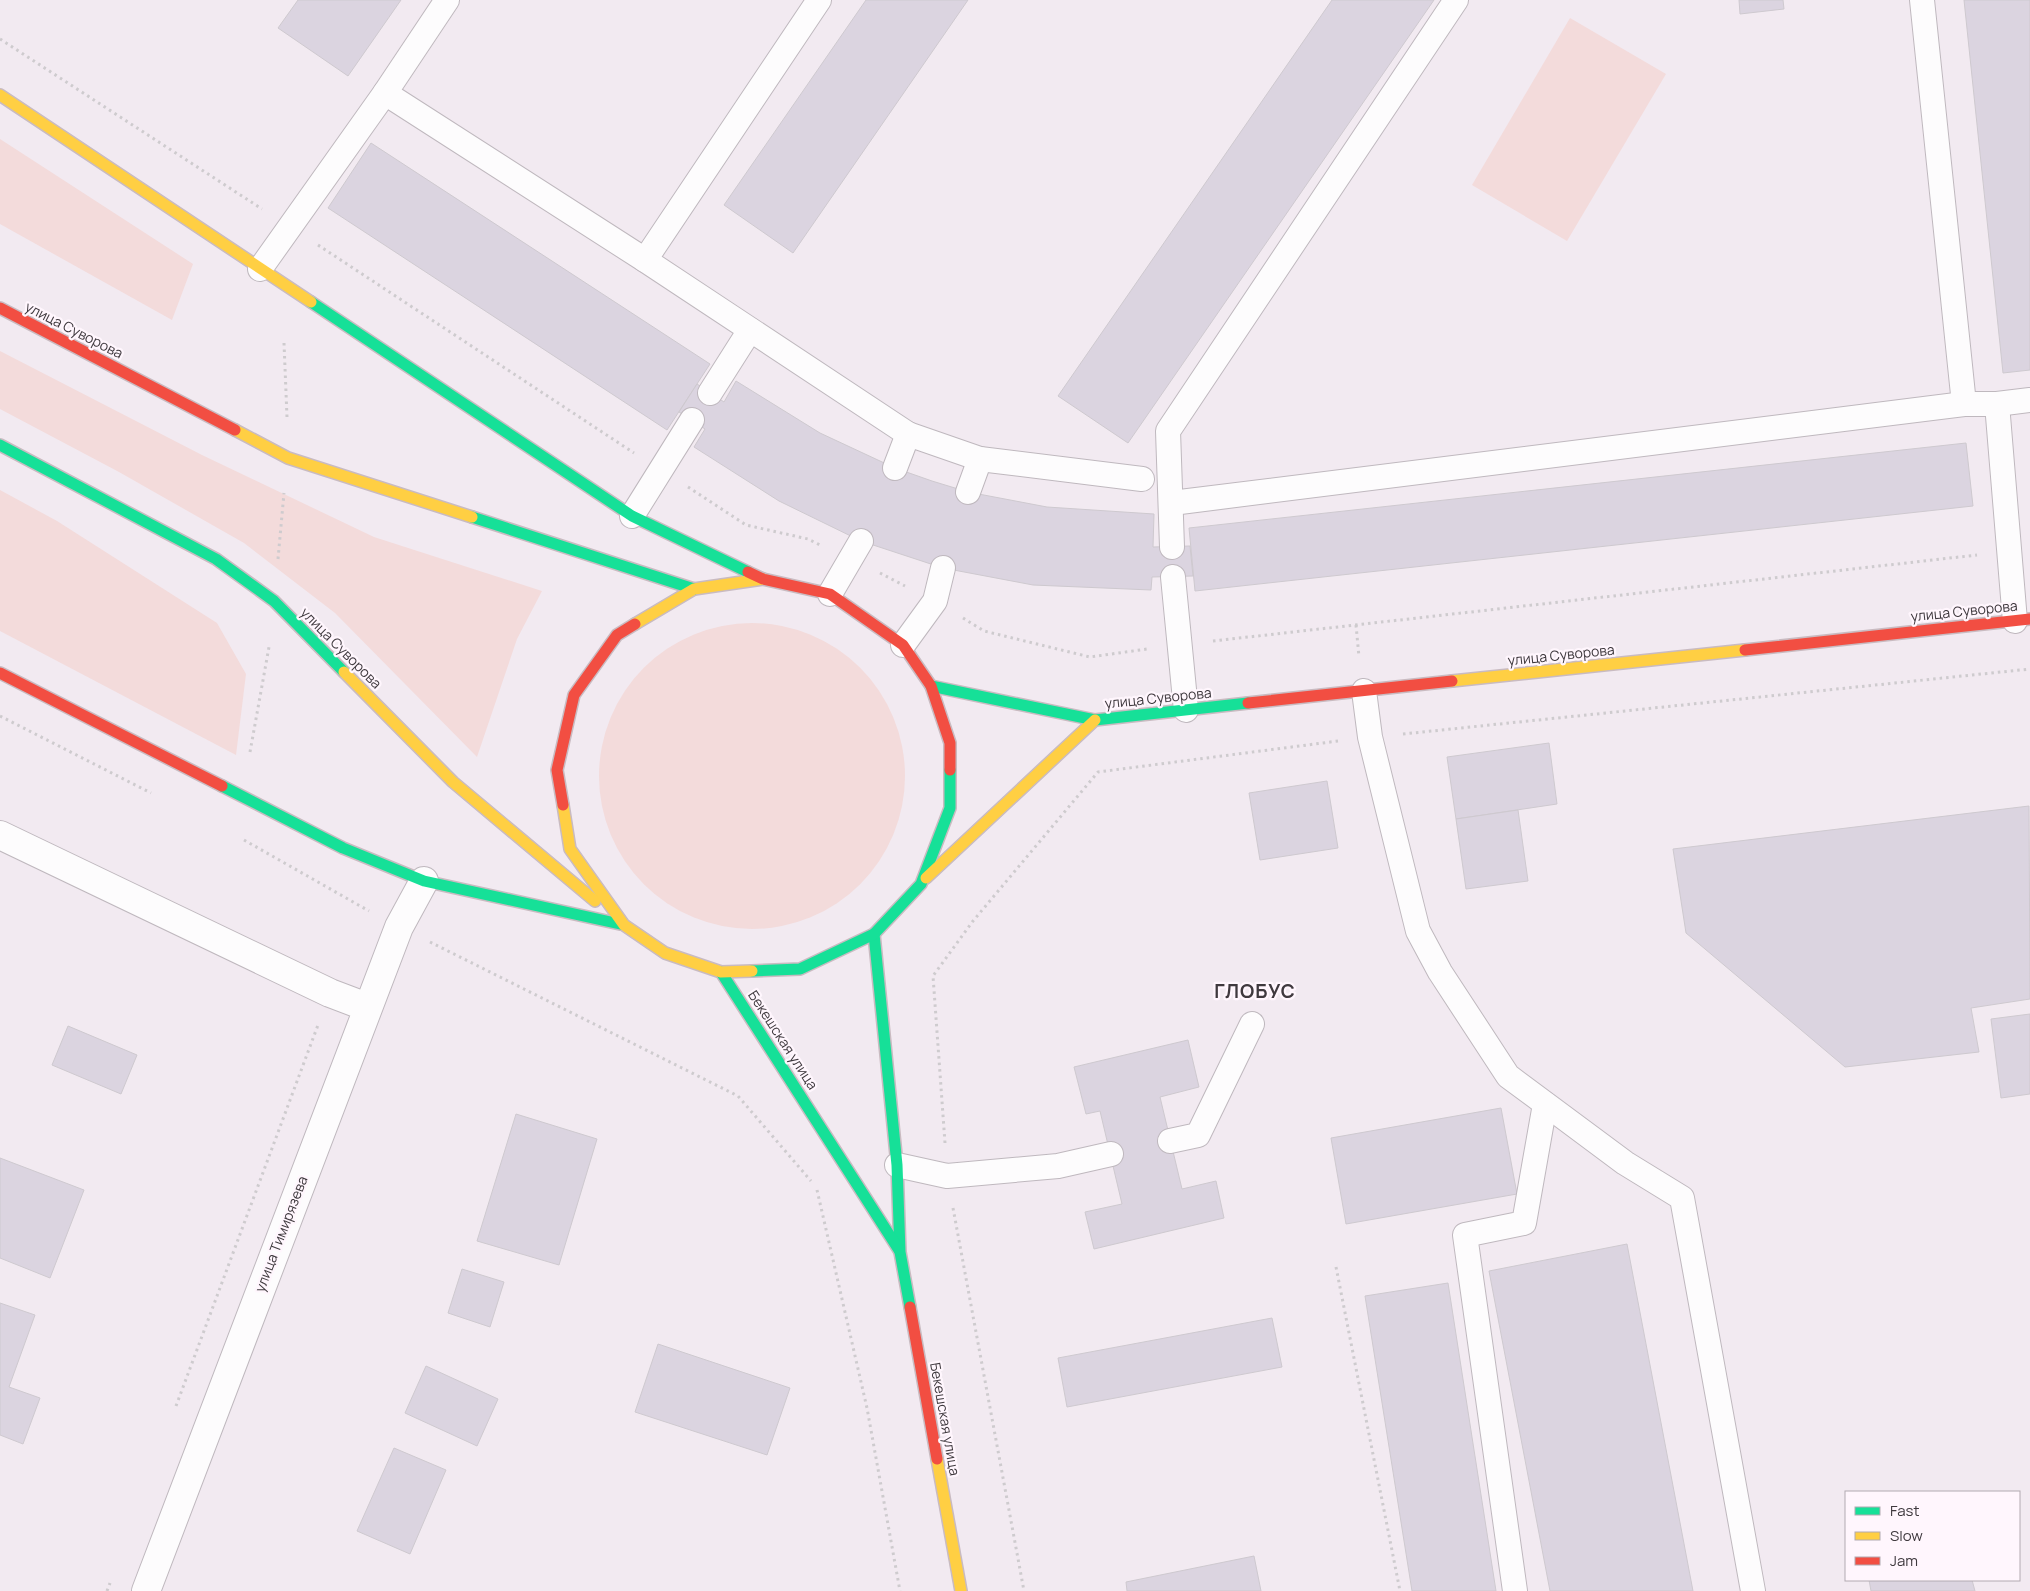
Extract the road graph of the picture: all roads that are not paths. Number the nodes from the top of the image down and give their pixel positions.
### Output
1 (447, 0) edge
2 (819, 0) edge
3 (1456, 0) edge
4 (1922, 0) edge
5 (385, 93) junction
6 (0, 95) edge
7 (645, 260) junction
8 (260, 269) junction
9 (0, 308) edge
10 (750, 330) junction
11 (710, 393) dead end
12 (2030, 400) edge
13 (1964, 404) junction
14 (1997, 404) junction
15 (692, 420) dead end
16 (908, 434) junction
17 (0, 445) edge
18 (980, 459) junction
19 (896, 468) dead end
20 (1142, 479) dead end
21 (968, 492) dead end
22 (1172, 503) junction
23 (632, 516) junction
24 (861, 541) dead end
25 (1172, 547) dead end
26 (943, 568) dead end
27 (1173, 577) dead end
28 (763, 579) junction
29 (694, 589) junction
30 (830, 594) junction
31 (2022, 620) edge
32 (903, 645) junction
33 (0, 673) edge
34 (931, 686) junction
35 (1364, 691) junction
36 (1186, 710) junction
37 (1095, 720) junction
38 (0, 834) edge
39 (424, 881) junction
40 (921, 884) junction
41 (624, 925) junction
42 (874, 934) junction
43 (721, 972) junction
44 (367, 1007) junction
45 (1252, 1024) dead end
46 (1545, 1104) junction
47 (1170, 1141) dead end
48 (1111, 1154) dead end
49 (897, 1165) junction
50 (900, 1252) junction
51 (146, 1591) edge
52 (961, 1591) edge
53 (1514, 1591) edge
54 (1754, 1591) edge

1 - 5 lane
2 - 7 lane
3 - 22 lane
4 - 13 lane
5 - 7 lane
5 - 8 lane
6 - 8 main road
7 - 10 lane
8 - 23 main road
9 - 29 main road, улица Суворова
10 - 11 lane
10 - 16 lane
12 - 14 lane
13 - 14 lane
13 - 22 lane
14 - 31 lane
15 - 23 lane
16 - 18 lane
16 - 19 lane
17 - 41 main road, улица Суворова
18 - 20 lane
18 - 21 lane
22 - 25 lane
23 - 28 main road
24 - 30 lane
26 - 32 lane
27 - 36 lane
28 - 29 main road
28 - 30 main road
29 - 41 main road
30 - 32 main road
31 - 35 main road, улица Суворова
32 - 34 main road
33 - 39 main road
34 - 37 main road, улица Суворова
34 - 40 main road
35 - 36 main road, улица Суворова
35 - 46 lane
36 - 37 main road, улица Суворова
37 - 40 main road, улица Суворова
38 - 44 street
39 - 41 main road
39 - 44 street, улица Тимирязева
40 - 42 main road, улица Суворова
41 - 43 main road
42 - 43 main road
42 - 49 main road, Бекешская улица
43 - 50 main road, Бекешская улица
44 - 51 street, улица Тимирязева
45 - 47 lane
46 - 53 lane
46 - 54 lane
48 - 49 lane
49 - 50 main road, Бекешская улица
50 - 52 main road, Бекешская улица

